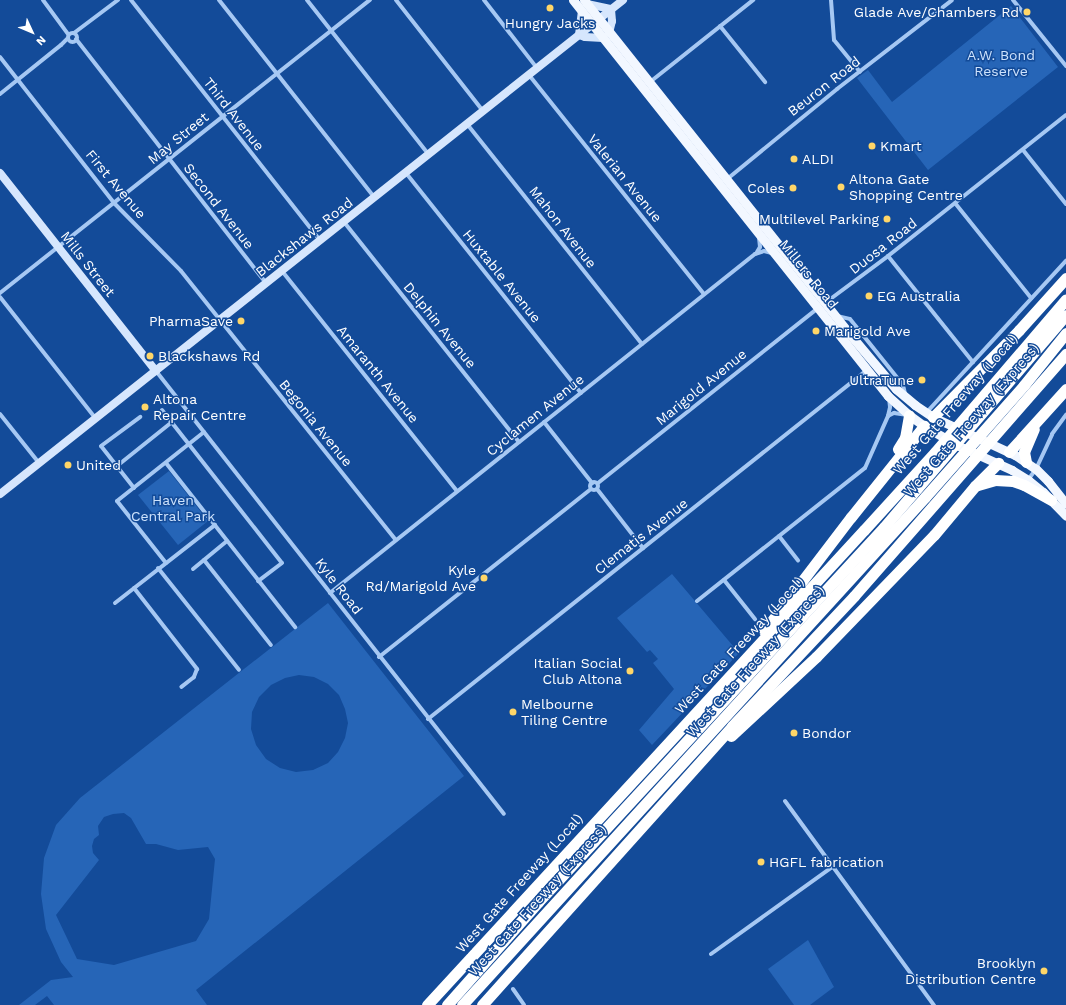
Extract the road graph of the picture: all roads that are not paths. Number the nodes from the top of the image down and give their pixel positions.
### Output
1 (43, 0) edge
2 (118, 0) edge
3 (131, 0) edge
4 (219, 0) edge
5 (307, 0) edge
6 (370, 0) edge
7 (396, 0) edge
8 (484, 0) edge
9 (573, 0) edge
10 (623, 0) edge
11 (753, 0) edge
12 (831, 0) edge
13 (952, 0) edge
14 (1013, 0) edge
15 (584, 5) edge
16 (612, 9) junction
17 (595, 22) junction
18 (720, 26) junction
19 (331, 30) junction
20 (579, 35) junction
21 (606, 35) junction
22 (72, 37) junction
23 (0, 57) edge
24 (1066, 66) edge
25 (537, 68) junction
26 (860, 72) junction
27 (277, 74) junction
28 (529, 75) junction
29 (18, 80) junction
30 (649, 82) junction
31 (765, 82) dead end
32 (0, 94) edge
33 (483, 111) junction
34 (1066, 115) edge
35 (223, 116) junction
36 (467, 124) junction
37 (1023, 150) junction
38 (428, 154) junction
39 (168, 160) junction
40 (0, 173) edge
41 (406, 173) junction
42 (726, 179) junction
43 (730, 197) junction
44 (375, 198) junction
45 (114, 203) junction
46 (955, 203) junction
47 (1066, 204) edge
48 (344, 222) junction
49 (757, 232) junction
50 (320, 241) junction
51 (58, 247) junction
52 (755, 254) junction
53 (775, 255) junction
54 (888, 256) junction
55 (1066, 261) edge
56 (282, 271) junction
57 (1066, 278) edge
58 (266, 284) junction
59 (0, 293) edge
60 (704, 294) junction
61 (0, 297) edge
62 (1031, 298) junction
63 (1066, 299) edge
64 (821, 306) junction
65 (1066, 316) edge
66 (220, 320) junction
67 (1066, 333) edge
68 (642, 344) junction
69 (1066, 354) edge
70 (973, 362) junction
71 (867, 370) junction
72 (156, 371) junction
73 (1066, 389) edge
74 (581, 393) junction
75 (888, 396) junction
76 (162, 410) dead end
77 (0, 414) edge
78 (909, 415) junction
79 (929, 415) junction
80 (1066, 415) edge
81 (888, 416) junction
82 (140, 417) dead end
83 (96, 419) junction
84 (1038, 421) junction
85 (172, 422) junction
86 (544, 422) junction
87 (924, 426) junction
88 (204, 432) junction
89 (519, 442) junction
90 (189, 444) junction
91 (1008, 452) junction
92 (951, 459) junction
93 (1026, 462) junction
94 (166, 463) junction
95 (998, 463) junction
96 (39, 464) junction
97 (117, 466) junction
98 (1036, 469) junction
99 (592, 483) junction
100 (598, 483) junction
101 (1026, 483) junction
102 (975, 486) junction
103 (134, 488) junction
104 (591, 489) junction
105 (597, 489) junction
106 (457, 491) junction
107 (0, 494) edge
108 (1051, 500) joint
109 (1066, 504) edge
110 (1066, 516) edge
111 (851, 517) junction
112 (215, 525) junction
113 (779, 536) junction
114 (396, 540) junction
115 (227, 541) junction
116 (643, 548) junction
117 (204, 560) junction
118 (798, 560) dead end
119 (166, 563) junction
120 (158, 568) junction
121 (193, 569) dead end
122 (724, 580) junction
123 (258, 581) junction
124 (134, 588) junction
125 (330, 593) junction
126 (697, 601) dead end
127 (115, 603) dead end
128 (755, 619) dead end
129 (295, 627) dead end
130 (271, 645) dead end
131 (379, 657) junction
132 (239, 670) dead end
133 (726, 681) junction
134 (181, 687) dead end
135 (428, 719) junction
136 (785, 801) dead end
137 (664, 803) junction
138 (504, 814) dead end
139 (832, 867) junction
140 (711, 954) dead end
141 (512, 989) dead end
142 (427, 1005) edge
143 (447, 1005) edge
144 (462, 1005) edge
145 (482, 1005) edge
146 (524, 1005) edge
147 (934, 1005) edge

1 - 22 street, Second Avenue
2 - 22 street
3 - 35 street, Third Avenue
4 - 27 street
5 - 19 street
6 - 19 street, May Street
7 - 33 street
8 - 25 street
9 - 15 main road, Millers Road
10 - 16 main road, Blackshaws Road
11 - 18 street
12 - 26 street
13 - 26 street, Beuron Road
14 - 24 street
15 - 16 main road
15 - 17 main road, Millers Road
15 - 20 main road
16 - 17 main road, Blackshaws Road
16 - 21 main road
17 - 20 main road, Blackshaws Road
17 - 21 main road, Millers Road
18 - 30 street
18 - 31 street
19 - 27 street, May Street
19 - 38 street
20 - 21 main road
20 - 25 main road, Blackshaws Road
21 - 30 main road, Millers Road
21 - 43 main road, Millers Road
22 - 29 street
22 - 39 street, Second Avenue
23 - 29 street, First Avenue
25 - 28 main road, Blackshaws Road
26 - 42 street, Beuron Road
27 - 35 street, May Street
27 - 44 street
28 - 33 main road, Blackshaws Road
28 - 60 street, Valerian Avenue
29 - 32 street
29 - 45 street, First Avenue
30 - 42 main road, Millers Road
33 - 36 main road, Blackshaws Road
34 - 37 street, Duosa Road
35 - 39 street, May Street
35 - 50 street, Third Avenue
36 - 38 main road, Blackshaws Road
36 - 68 street, Mahon Avenue
37 - 46 street, Duosa Road
37 - 47 street
38 - 41 main road, Blackshaws Road
39 - 45 street, May Street
39 - 58 street, Second Avenue
40 - 51 main road, Mills Street
41 - 44 main road, Blackshaws Road
41 - 74 street, Huxtable Avenue
42 - 43 street
42 - 64 main road, Millers Road
43 - 49 main road, Millers Road
44 - 48 main road, Blackshaws Road
45 - 51 street, May Street
45 - 66 street, First Avenue
46 - 54 street, Duosa Road
46 - 62 street
48 - 50 main road, Blackshaws Road
48 - 89 street, Delphin Avenue
49 - 52 street
49 - 53 main road, Millers Road
50 - 56 main road, Blackshaws Road
51 - 59 street, May Street
51 - 72 main road, Mills Street
52 - 53 street
52 - 60 street, Cyclamen Avenue
53 - 64 main road, Millers Road
54 - 64 street, Duosa Road
54 - 70 street
55 - 62 street
56 - 58 main road, Blackshaws Road
56 - 106 street, Amaranth Avenue
57 - 79 highway
58 - 66 main road, Blackshaws Road
60 - 68 street, Cyclamen Avenue
61 - 83 street
62 - 70 street
63 - 133 highway, West Gate Freeway (Local)
64 - 71 main road, Millers Road
64 - 79 main road, Millers Road
64 - 100 street, Marigold Avenue
65 - 92 highway, West Gate Freeway (Express)
66 - 72 main road, Blackshaws Road
66 - 114 street, Begonia Avenue
67 - 92 highway, West Gate Freeway (Express)
68 - 74 street, Cyclamen Avenue
69 - 137 highway
70 - 79 street
71 - 75 main road, Millers Road
71 - 116 street, Clematis Avenue
72 - 83 main road, Blackshaws Road
72 - 88 street, Kyle Road
73 - 84 highway
74 - 86 street, Cyclamen Avenue
75 - 78 main road, Millers Road
75 - 81 street
76 - 85 street
77 - 96 street
78 - 81 street
78 - 87 main road, Millers Road
78 - 111 highway
79 - 87 main road
79 - 91 main road, Millers Road
80 - 98 street
81 - 113 street
82 - 97 street
83 - 96 main road, Blackshaws Road
84 - 91 highway
84 - 93 highway
85 - 90 street
85 - 97 street
86 - 89 street, Cyclamen Avenue
86 - 99 street
87 - 95 main road, Millers Road
87 - 111 highway
88 - 90 street
88 - 125 street, Kyle Road
89 - 106 street, Cyclamen Avenue
90 - 94 street
90 - 123 street
91 - 93 main road, Millers Road
91 - 95 main road
92 - 143 highway, West Gate Freeway (Express)
92 - 144 highway, West Gate Freeway (Express)
93 - 98 main road, Millers Road
94 - 103 street
94 - 112 street
95 - 101 main road, Millers Road
95 - 102 highway
96 - 107 main road, Blackshaws Road
97 - 103 street
98 - 101 street
98 - 109 main road, Millers Road
99 - 100 street
99 - 104 street
100 - 105 street
101 - 102 highway
101 - 108 highway
102 - 137 highway
103 - 119 street
104 - 105 street
104 - 131 street
105 - 116 street
106 - 114 street, Cyclamen Avenue
108 - 110 main road
111 - 133 highway
112 - 115 street
112 - 119 street
113 - 118 street
113 - 122 street
114 - 125 street, Cyclamen Avenue
115 - 117 street
115 - 123 street
116 - 135 street, Clematis Avenue
117 - 121 street
117 - 130 street
119 - 120 street
120 - 124 street
120 - 132 street
122 - 126 street
122 - 128 street
123 - 129 street
124 - 127 street
124 - 134 street
125 - 131 street, Kyle Road
131 - 135 street, Kyle Road
133 - 142 highway, West Gate Freeway (Local)
135 - 138 street, Kyle Road
136 - 139 street
137 - 145 highway
139 - 140 street
139 - 147 street
141 - 146 street

